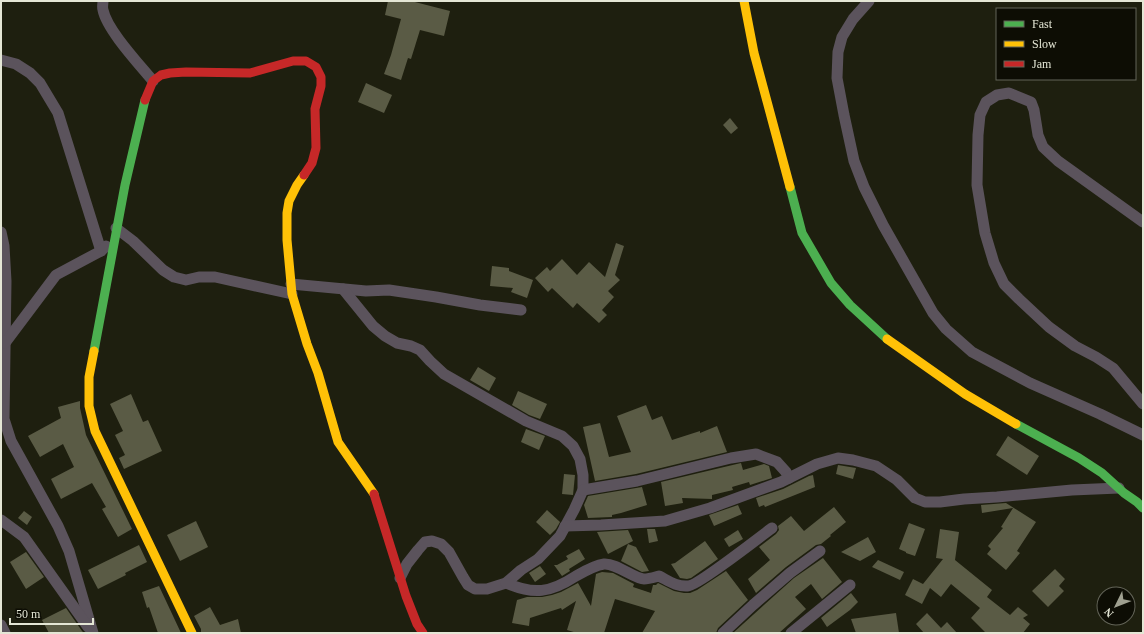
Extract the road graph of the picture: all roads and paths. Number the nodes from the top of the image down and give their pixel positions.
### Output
1 (103, 1) edge
2 (744, 1) edge
3 (869, 1) edge
4 (1, 60) edge
5 (153, 81) junction
6 (1143, 222) edge
7 (1, 232) edge
8 (115, 233) junction
9 (101, 251) junction
10 (343, 288) junction
11 (291, 289) junction
12 (521, 310) dead end
13 (5, 343) junction
14 (1143, 404) edge
15 (1143, 435) edge
16 (789, 478) junction
17 (583, 490) junction
18 (1121, 491) junction
19 (1141, 502) edge
20 (1143, 519) edge
21 (1, 520) edge
22 (565, 526) junction
23 (772, 528) dead end
24 (820, 551) dead end
25 (400, 578) junction
26 (506, 583) junction
27 (850, 585) dead end
28 (1, 625) edge
29 (5, 633) edge
30 (92, 633) edge
31 (192, 633) edge
32 (423, 633) edge
33 (723, 633) edge
34 (791, 633) edge

1 - 5 street
2 - 18 street
3 - 15 street
4 - 9 street
5 - 8 street
5 - 11 street
6 - 14 street
7 - 13 street
8 - 9 street
8 - 11 street
8 - 31 street
9 - 13 street
10 - 11 street
10 - 12 street
10 - 17 street
11 - 25 street
13 - 30 street
16 - 17 street
16 - 18 street
16 - 22 street
17 - 22 street
18 - 19 street
18 - 20 street
21 - 30 street
22 - 26 street
23 - 26 street
24 - 33 street
25 - 26 street
25 - 32 street
27 - 34 street
28 - 29 street

